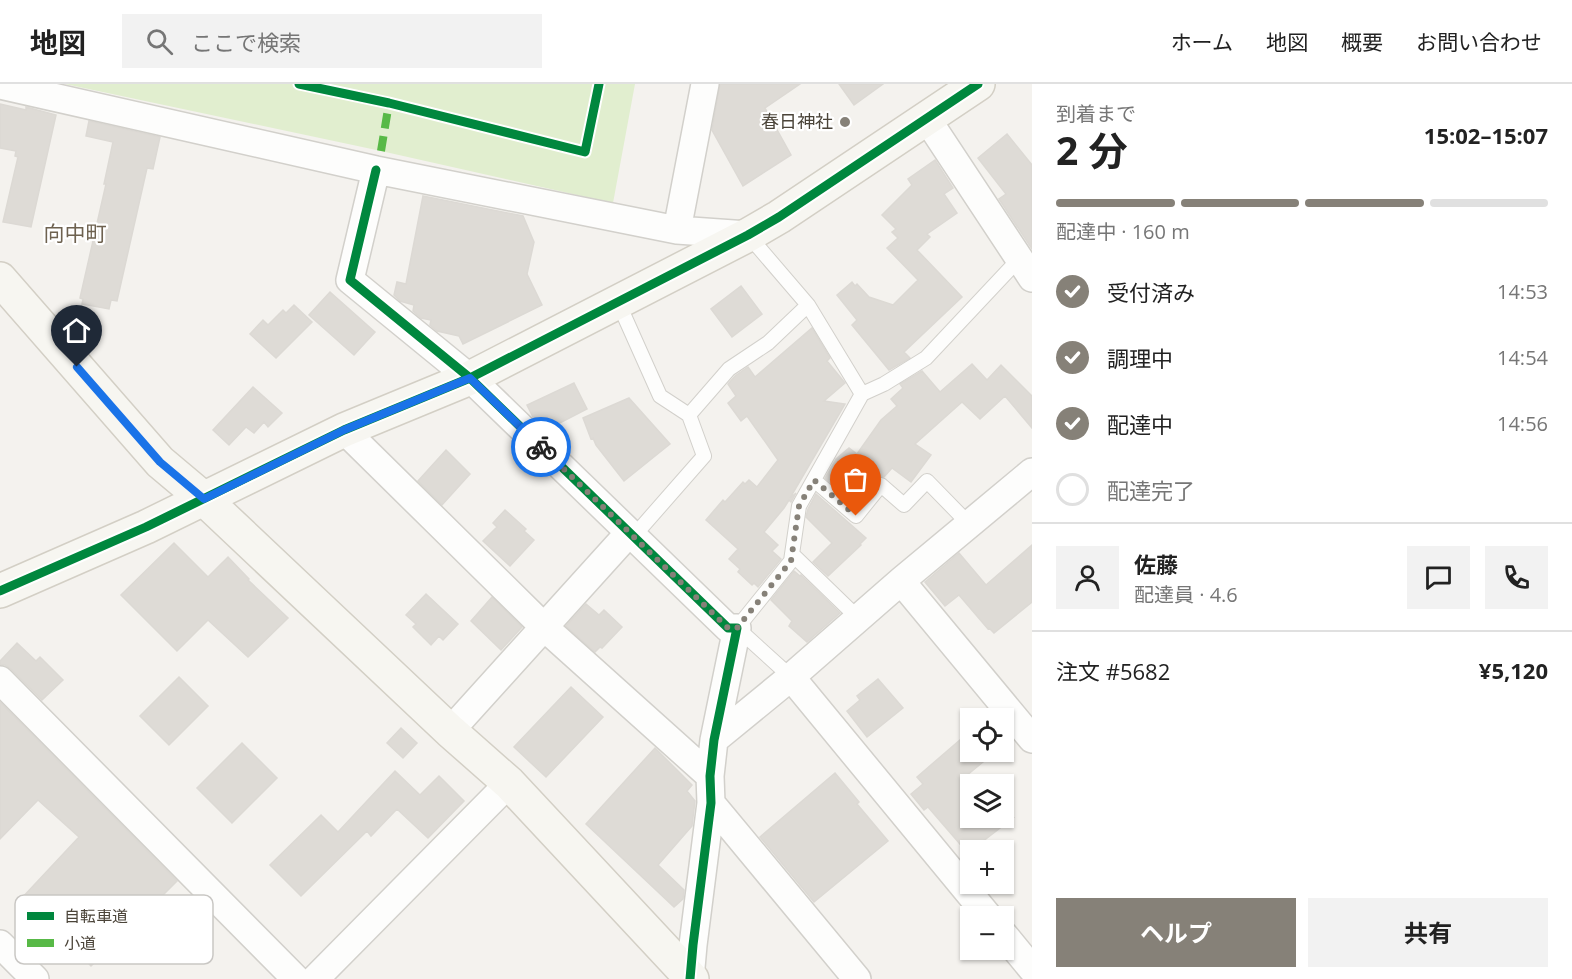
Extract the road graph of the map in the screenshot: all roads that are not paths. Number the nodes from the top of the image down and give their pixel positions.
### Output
1 (705, 84) edge
2 (978, 84) edge
3 (0, 85) edge
4 (927, 120) junction
5 (376, 170) junction
6 (678, 230) junction
7 (748, 235) junction
8 (1026, 268) edge
9 (0, 279) edge
10 (618, 302) junction
11 (807, 305) junction
12 (470, 378) junction
13 (862, 394) junction
14 (689, 415) junction
15 (344, 430) junction
16 (1032, 472) edge
17 (814, 480) junction
18 (204, 499) junction
19 (969, 524) junction
20 (631, 535) junction
21 (792, 554) junction
22 (901, 580) junction
23 (0, 591) edge
24 (858, 618) junction
25 (544, 627) junction
26 (737, 628) junction
27 (791, 677) junction
28 (0, 680) edge
29 (450, 731) junction
30 (1032, 739) edge
31 (714, 740) junction
32 (710, 776) junction
33 (509, 783) junction
34 (711, 803) junction
35 (213, 895) edge
36 (213, 895) edge
37 (980, 906) edge
38 (0, 944) edge
39 (1014, 947) edge
40 (15, 959) edge
41 (20, 964) edge
42 (1032, 969) edge
43 (35, 979) edge
44 (296, 979) edge
45 (315, 979) edge
46 (691, 979) edge
47 (858, 979) edge

1 - 6 street
2 - 4 street
3 - 5 street
4 - 7 street
4 - 8 street
5 - 6 street
5 - 12 street
6 - 7 street
7 - 10 street
7 - 11 lane
8 - 13 lane
9 - 18 street
10 - 12 street
10 - 14 lane
11 - 13 lane
11 - 14 lane
12 - 15 street
12 - 20 street
13 - 17 lane
14 - 20 lane
15 - 18 street
15 - 25 street
16 - 19 street
17 - 19 lane
17 - 21 lane
18 - 23 street
18 - 29 street
19 - 22 street
20 - 25 street
20 - 26 street
21 - 24 lane
21 - 26 lane
22 - 24 street
22 - 30 street
24 - 27 street
25 - 29 street
25 - 32 street
26 - 27 lane
26 - 31 street
27 - 31 street
27 - 37 street
28 - 35 street
29 - 33 street
31 - 32 street
32 - 34 street
33 - 45 street
33 - 46 street
34 - 46 street
34 - 47 street
36 - 44 street
38 - 40 street
39 - 42 street
41 - 43 street

